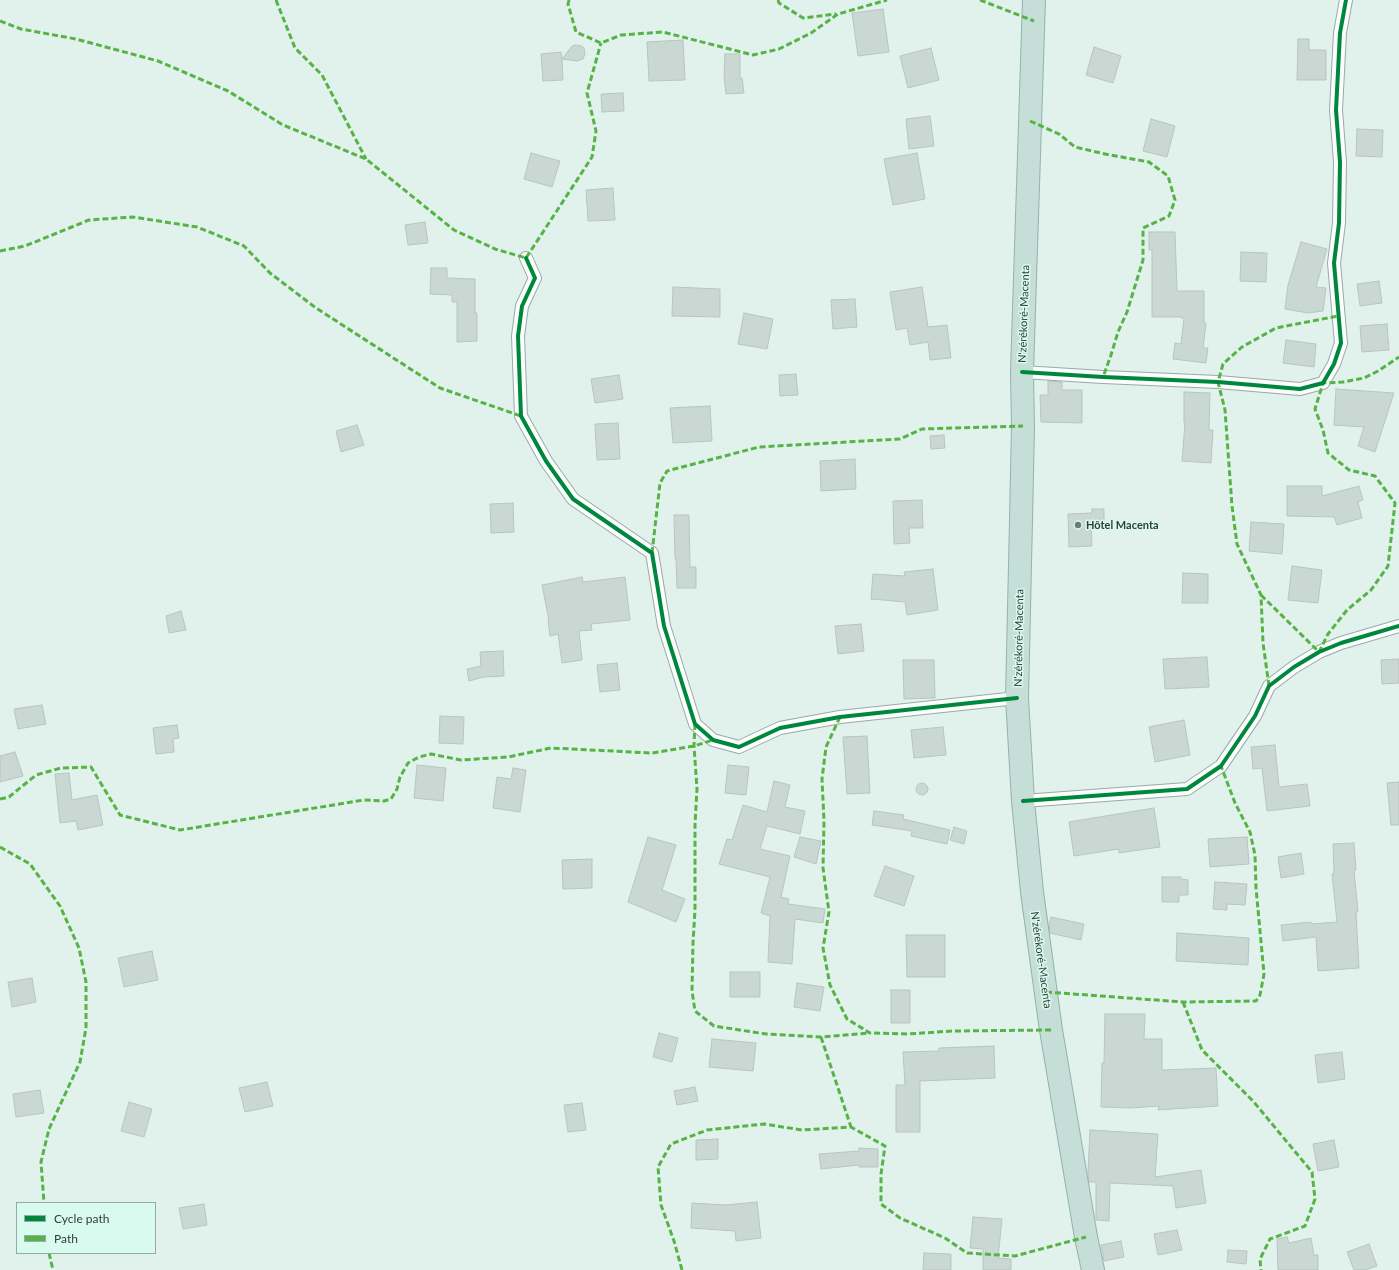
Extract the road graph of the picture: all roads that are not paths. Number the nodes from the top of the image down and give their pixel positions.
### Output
1 (1034, 0) edge
2 (1346, 0) edge
3 (526, 258) dead end
4 (1022, 372) junction
5 (1399, 626) edge
6 (1017, 698) junction
7 (1023, 801) junction
8 (1092, 1270) edge

1 - 4 highway, N'zérékoré-Macenta
2 - 4 street
3 - 6 street
4 - 6 highway, N'zérékoré-Macenta
5 - 7 street
6 - 7 highway, N'zérékoré-Macenta
7 - 8 highway, N'zérékoré-Macenta

